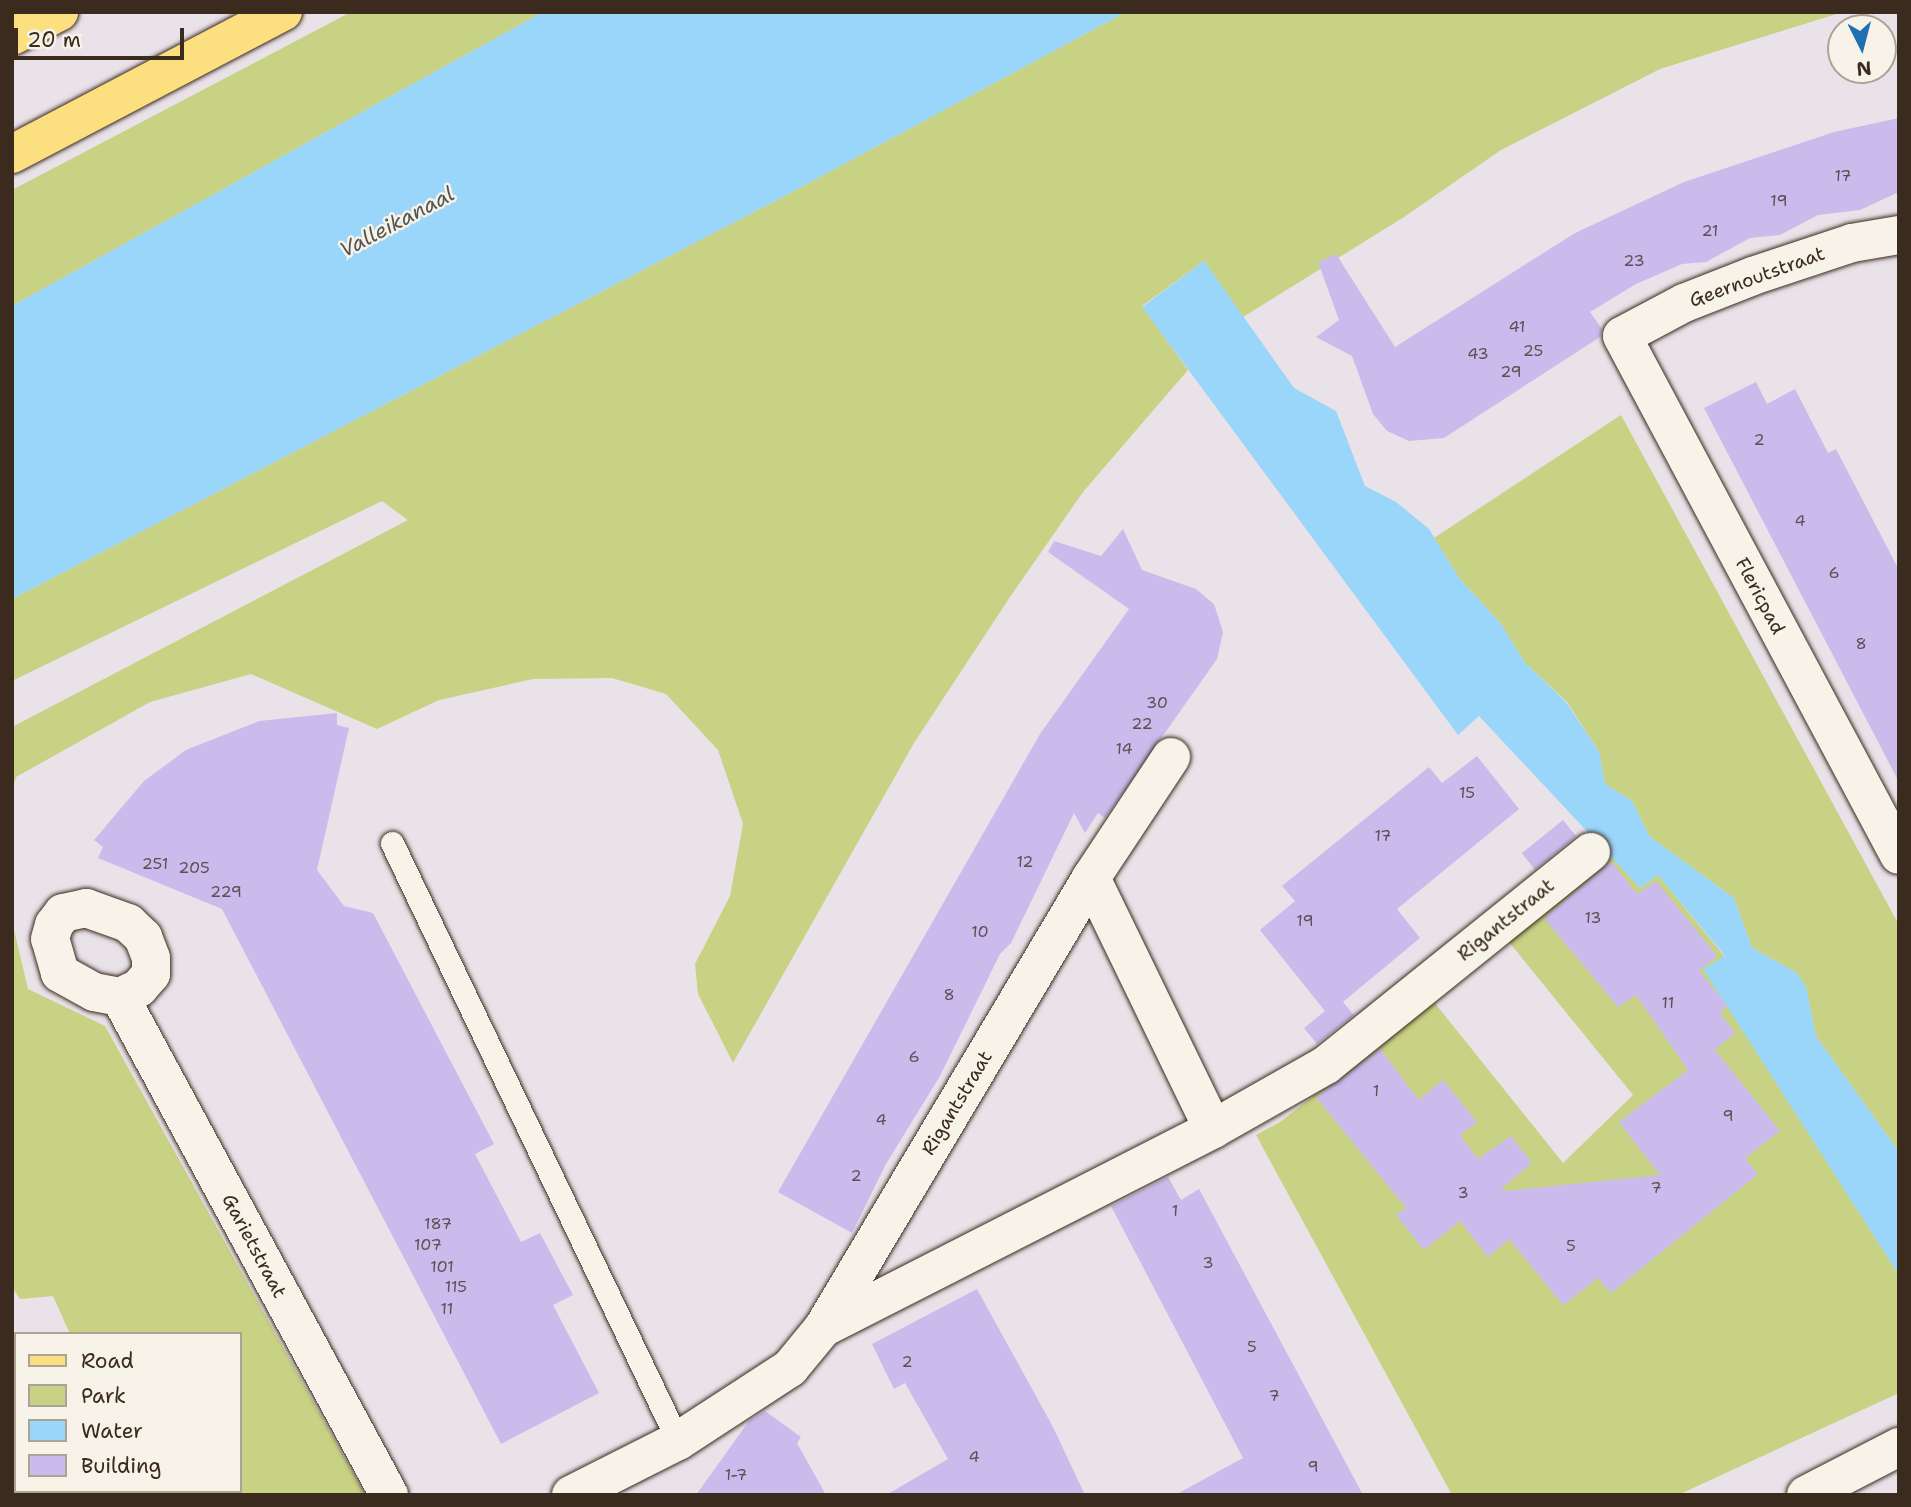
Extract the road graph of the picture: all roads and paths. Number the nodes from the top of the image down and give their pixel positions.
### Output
1 (59, 12) edge
2 (283, 12) edge
3 (12, 36) edge
4 (12, 154) edge
5 (1899, 235) edge
6 (1622, 336) joint
7 (1171, 757) dead end
8 (392, 843) dead end
9 (1591, 852) dead end
10 (1899, 855) edge
11 (1091, 878) junction
12 (120, 997) dead end
13 (1213, 1129) junction
14 (823, 1328) junction
15 (678, 1441) junction
16 (1899, 1447) edge
17 (388, 1495) edge
18 (571, 1495) edge
19 (1806, 1495) edge

1 - 3 main road
2 - 4 main road
5 - 6 street, Geernoutstraat
6 - 10 street, Flericpad
7 - 11 street, Rigantstraat
8 - 15 lane
9 - 13 street, Rigantstraat
11 - 13 street
11 - 14 street, Rigantstraat
12 - 17 street, Garietstraat
13 - 14 street, Rigantstraat
14 - 15 street, Rigantstraat
15 - 18 street, Rigantstraat
16 - 19 street

